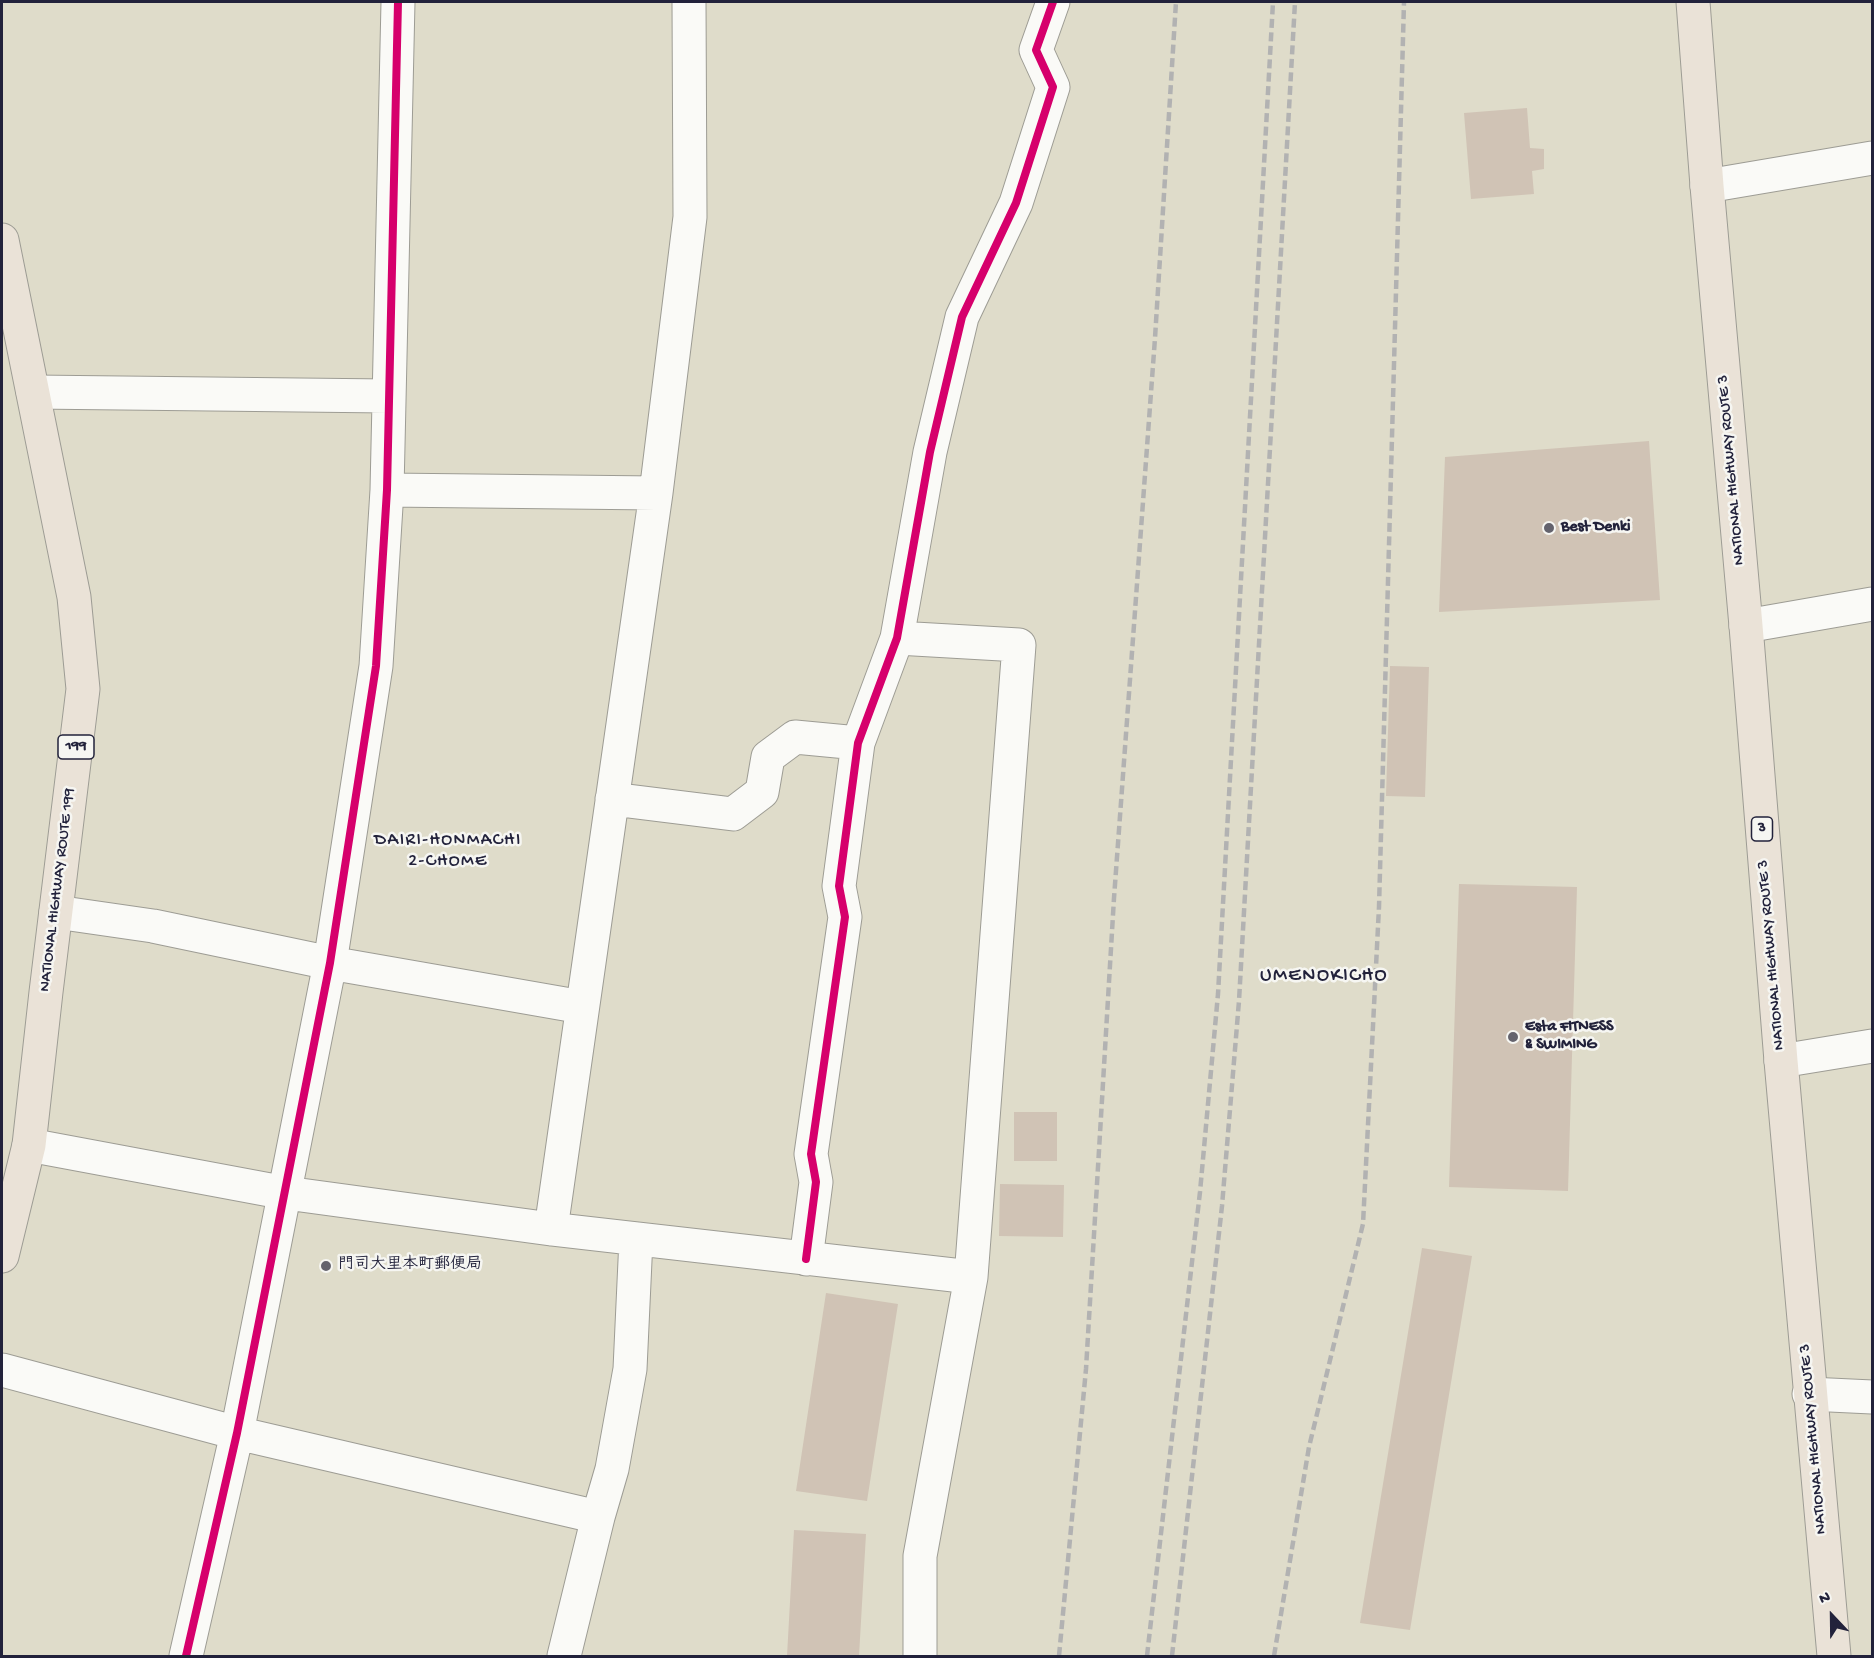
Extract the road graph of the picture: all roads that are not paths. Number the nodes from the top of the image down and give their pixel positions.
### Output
1 (398, 2) edge
2 (689, 2) edge
3 (1053, 2) edge
4 (1693, 2) edge
5 (1872, 158) edge
6 (1707, 186) junction
7 (2, 240) edge
8 (33, 392) junction
9 (388, 396) junction
10 (387, 490) junction
11 (656, 493) junction
12 (1872, 604) edge
13 (1746, 626) junction
14 (897, 638) junction
15 (858, 743) junction
16 (612, 799) junction
17 (56, 912) junction
18 (330, 963) junction
19 (582, 1007) junction
20 (1872, 1046) edge
21 (1781, 1061) junction
22 (29, 1145) junction
23 (286, 1192) junction
24 (550, 1229) junction
25 (636, 1239) junction
26 (2, 1256) edge
27 (806, 1259) junction
28 (971, 1277) junction
29 (2, 1370) edge
30 (1809, 1394) junction
31 (1872, 1397) edge
32 (237, 1433) junction
33 (598, 1517) junction
34 (186, 1656) edge
35 (564, 1656) edge
36 (920, 1656) edge
37 (1834, 1656) edge

1 - 9 street
2 - 11 street
3 - 14 street
4 - 6 highway, NATIONAL HIGHWAY ROUTE 3 / 3
5 - 6 street
6 - 13 highway, NATIONAL HIGHWAY ROUTE 3 / 3
7 - 8 highway, NATIONAL HIGHWAY ROUTE 199 / 199
8 - 9 street
8 - 17 highway, NATIONAL HIGHWAY ROUTE 199 / 199
9 - 10 street
10 - 11 street
10 - 18 street
11 - 16 street
12 - 13 street
13 - 21 highway, NATIONAL HIGHWAY ROUTE 3 / 3
14 - 15 street
14 - 28 street
15 - 16 street
15 - 27 street
16 - 19 street
17 - 18 street
17 - 22 highway, NATIONAL HIGHWAY ROUTE 199 / 199
18 - 19 street
18 - 23 street
19 - 24 street
20 - 21 street
21 - 30 highway, NATIONAL HIGHWAY ROUTE 3 / 3
22 - 23 street
22 - 26 highway, NATIONAL HIGHWAY ROUTE 199 / 199
23 - 24 street
23 - 32 street
24 - 25 street
25 - 27 street
25 - 33 street
27 - 28 street
28 - 36 street
29 - 32 street
30 - 31 street
30 - 37 highway, NATIONAL HIGHWAY ROUTE 3 / 3
32 - 33 street
32 - 34 street
33 - 35 street

